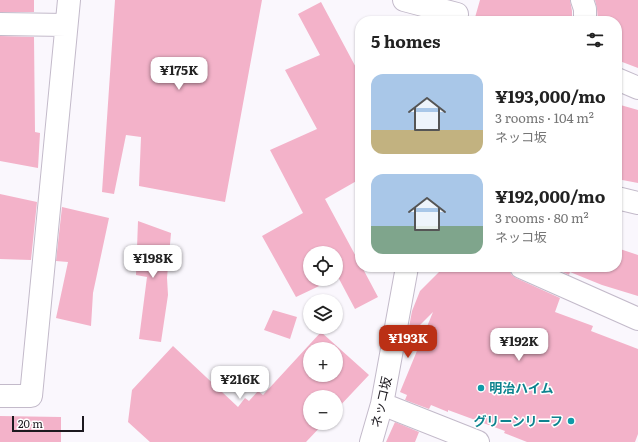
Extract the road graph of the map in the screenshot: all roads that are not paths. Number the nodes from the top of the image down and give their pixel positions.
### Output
1 (69, 0) edge
2 (404, 0) edge
3 (582, 0) edge
4 (458, 12) edge
5 (585, 16) edge
6 (0, 24) edge
7 (66, 25) junction
8 (622, 81) edge
9 (638, 88) edge
10 (622, 199) edge
11 (638, 203) edge
12 (406, 272) edge
13 (532, 272) edge
14 (638, 319) edge
15 (0, 396) edge
16 (382, 404) junction
17 (371, 442) edge
18 (478, 442) edge

1 - 7 street
2 - 4 street
3 - 5 street
6 - 7 street
7 - 15 street
8 - 9 street
10 - 11 street
12 - 16 street, ネッコ坂
13 - 14 street
16 - 17 street, ネッコ坂
16 - 18 street

